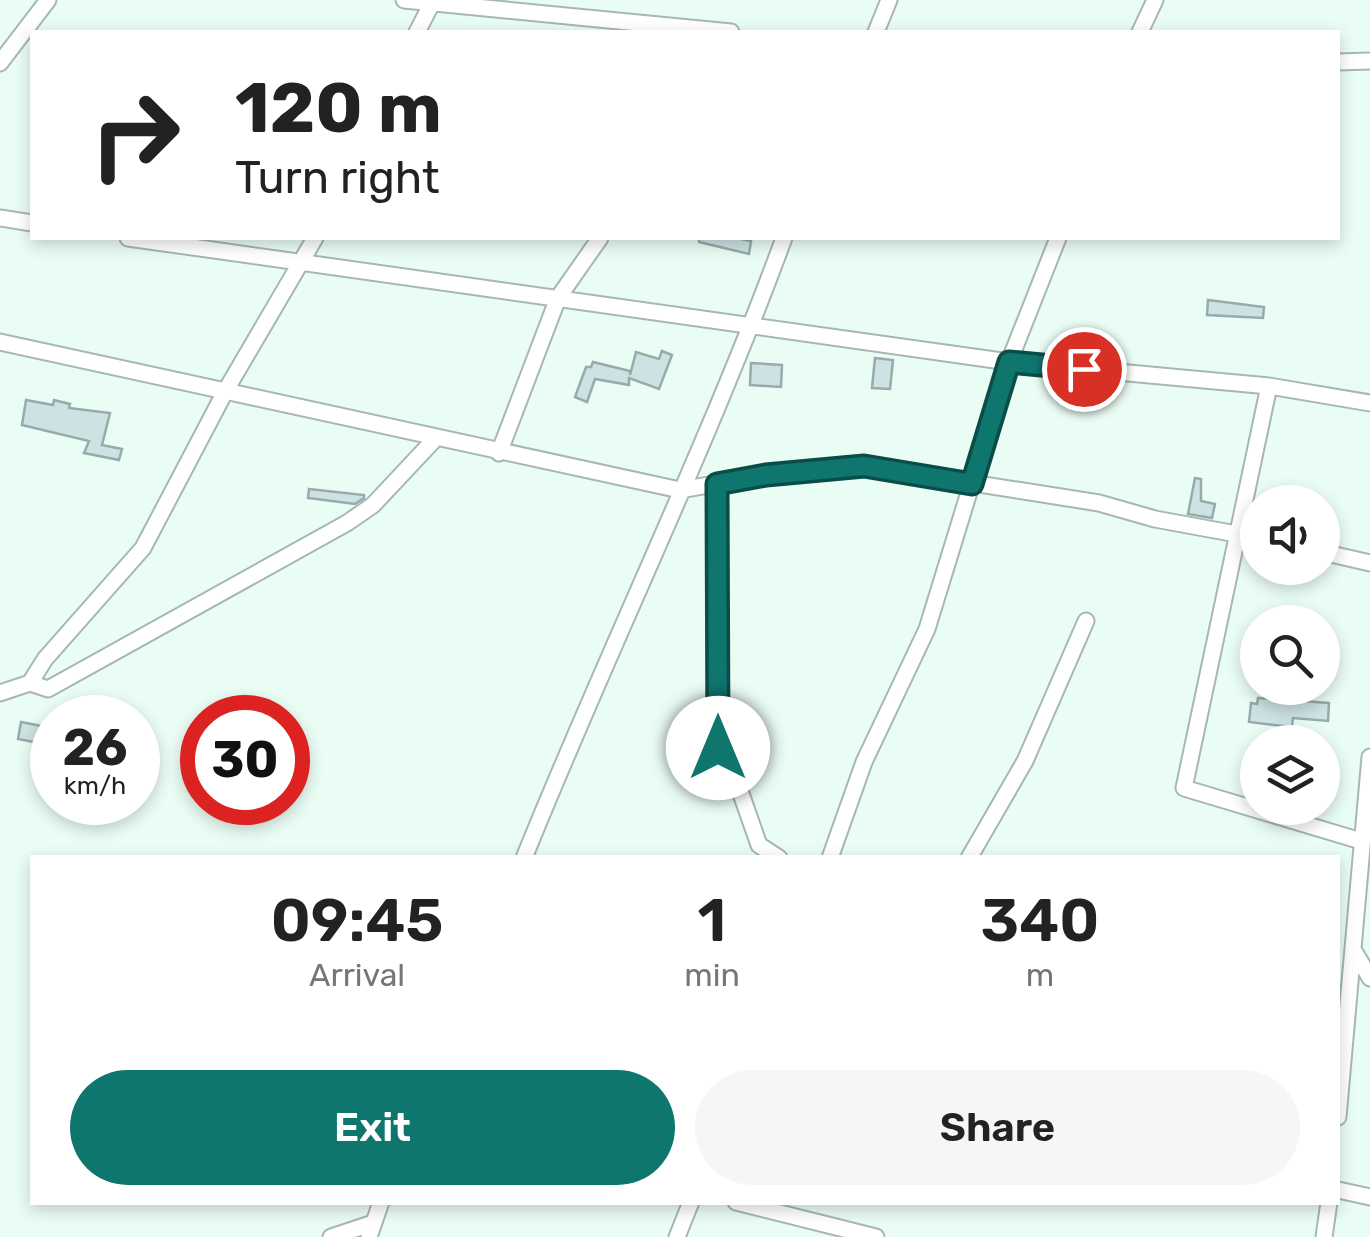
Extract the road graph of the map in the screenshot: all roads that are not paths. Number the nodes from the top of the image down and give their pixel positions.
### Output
1 (48, 0) edge
2 (404, 0) edge
3 (889, 0) edge
4 (1155, 0) edge
5 (432, 3) junction
6 (418, 30) edge
7 (687, 30) edge
8 (877, 30) edge
9 (1141, 30) edge
10 (1370, 61) edge
11 (1340, 62) edge
12 (0, 63) edge
13 (0, 218) edge
14 (30, 223) edge
15 (141, 240) edge
16 (314, 240) edge
17 (599, 240) edge
18 (783, 240) edge
19 (1057, 240) edge
20 (302, 264) junction
21 (558, 298) junction
22 (752, 324) junction
23 (0, 342) edge
24 (1009, 362) junction
25 (1269, 386) junction
26 (226, 390) junction
27 (1370, 402) edge
28 (435, 438) junction
29 (499, 452) junction
30 (717, 484) junction
31 (972, 484) junction
32 (1250, 485) edge
33 (680, 490) junction
34 (1240, 534) joint
35 (1340, 556) edge
36 (1370, 563) edge
37 (1086, 621) dead end
38 (30, 683) junction
39 (0, 693) edge
40 (1370, 757) edge
41 (1361, 841) junction
42 (525, 855) edge
43 (774, 855) edge
44 (831, 855) edge
45 (971, 855) edge
46 (1354, 951) junction
47 (1370, 978) edge
48 (1340, 1096) edge
49 (1340, 1190) edge
50 (1370, 1197) edge
51 (381, 1205) edge
52 (691, 1205) edge
53 (748, 1205) edge
54 (1329, 1205) edge
55 (371, 1230) edge
56 (330, 1237) edge
57 (676, 1237) edge
58 (876, 1237) edge
59 (1324, 1237) edge

1 - 12 street
2 - 5 street
3 - 8 street
4 - 9 street
5 - 6 street
5 - 7 street
10 - 11 street
13 - 14 street
15 - 20 street
16 - 20 street
17 - 21 street
18 - 22 street
19 - 24 street
20 - 21 street
20 - 26 street
21 - 22 street
21 - 29 street
22 - 24 street
22 - 33 street
23 - 26 street
24 - 25 street
24 - 31 street
25 - 27 street
25 - 32 street
26 - 28 street
26 - 38 street
28 - 29 street
28 - 38 street
29 - 33 street
30 - 31 street
30 - 33 street
30 - 43 street
31 - 34 street
31 - 44 street
33 - 42 street
34 - 41 street
35 - 36 street
37 - 45 street
38 - 39 street
40 - 41 street
41 - 46 street
46 - 47 street
46 - 48 street
49 - 50 street
51 - 55 street
52 - 57 street
53 - 58 street
54 - 59 street
55 - 56 street

